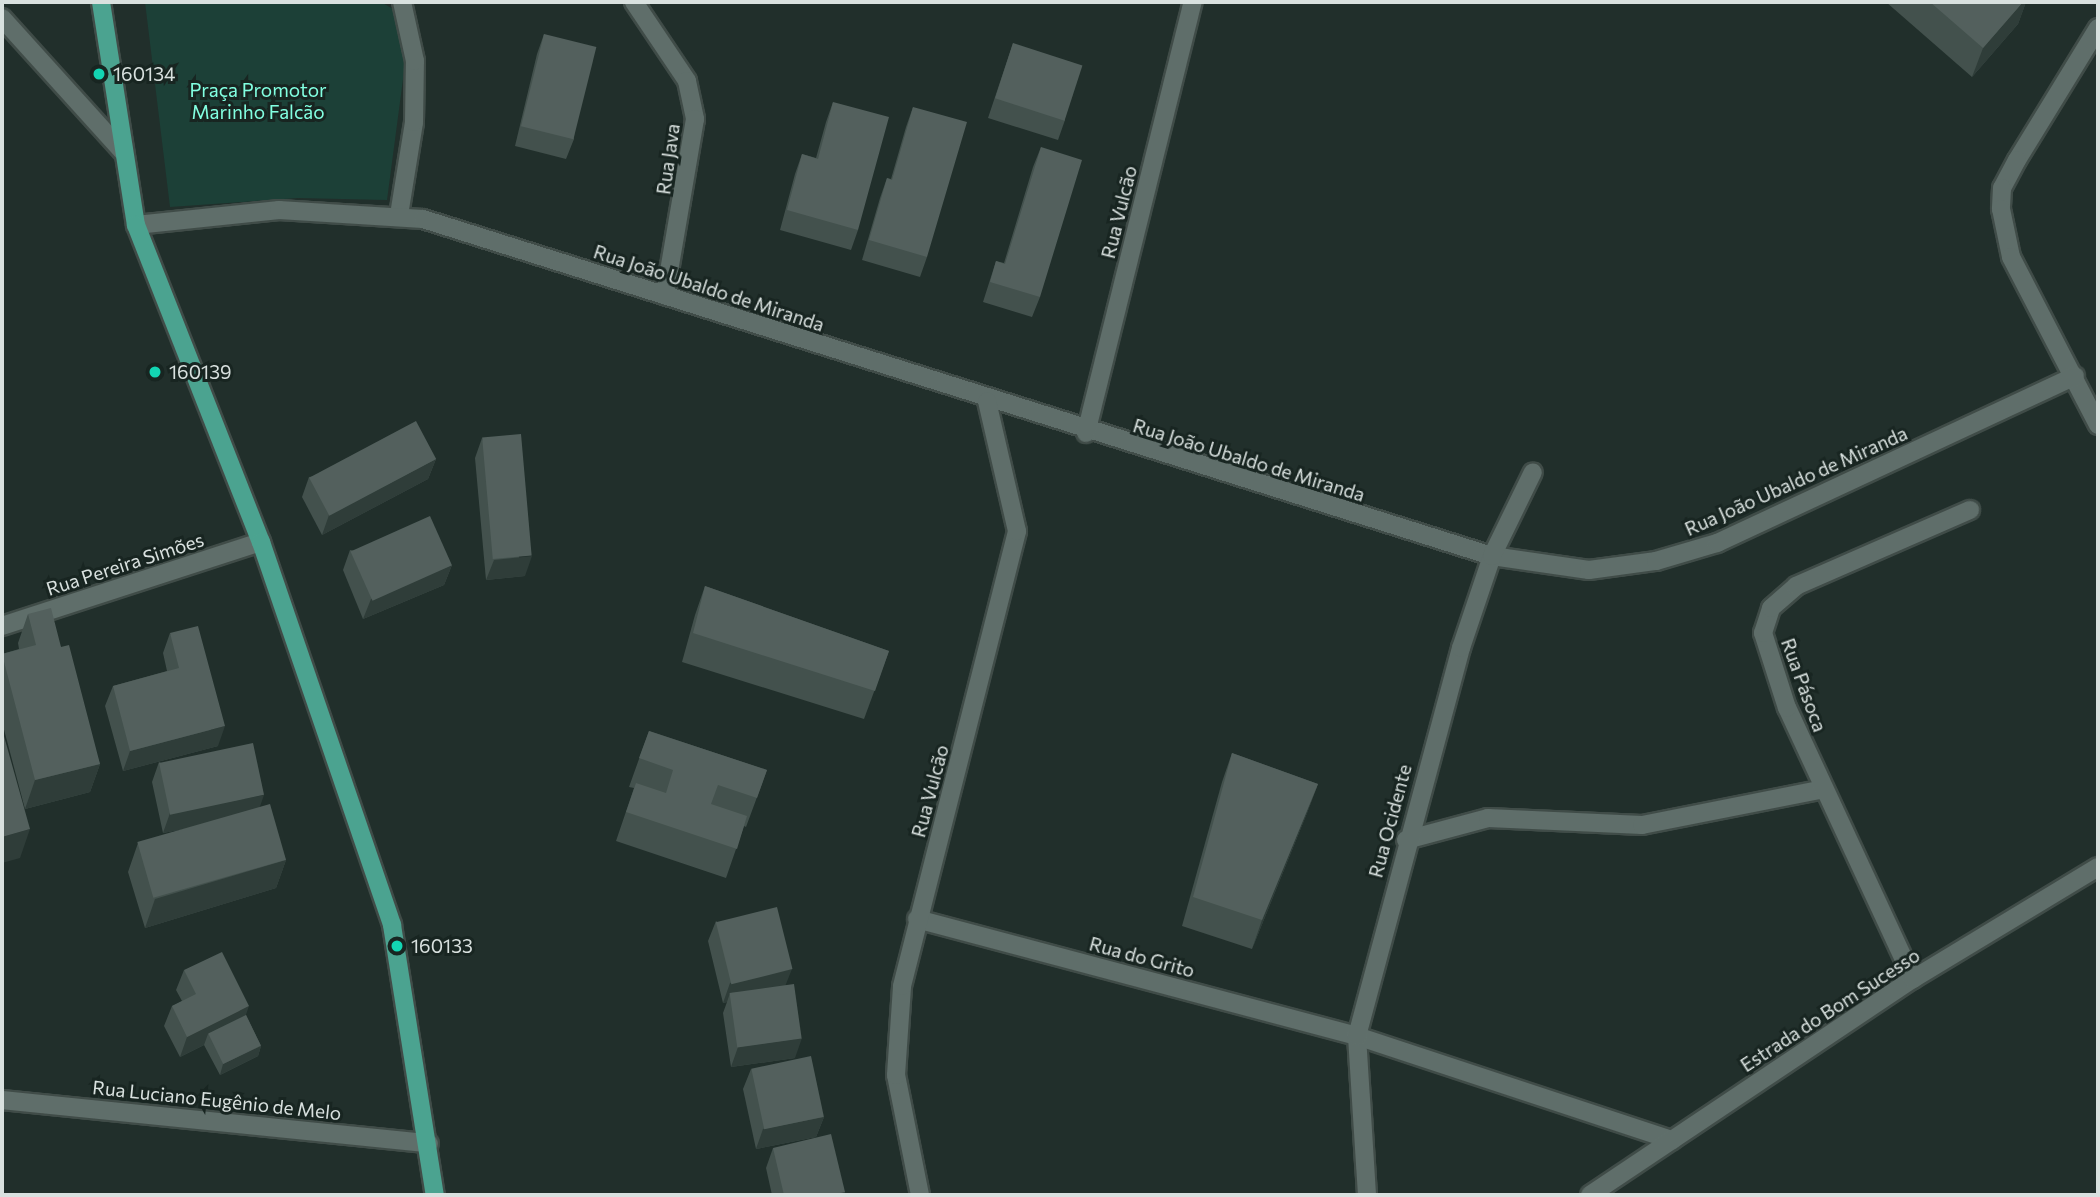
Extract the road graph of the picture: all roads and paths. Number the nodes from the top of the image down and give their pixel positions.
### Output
1 (102, 2) edge
2 (402, 2) edge
3 (634, 2) edge
4 (1192, 2) edge
5 (2, 18) edge
6 (2098, 28) edge
7 (122, 151) junction
8 (399, 215) junction
9 (136, 225) junction
10 (665, 295) junction
11 (2075, 376) junction
12 (987, 401) junction
13 (2098, 425) edge
14 (1086, 433) junction
15 (1533, 472) dead end
16 (1970, 510) dead end
17 (261, 542) junction
18 (1492, 556) junction
19 (2, 626) edge
20 (1823, 789) junction
21 (1406, 840) junction
22 (2098, 867) edge
23 (917, 919) junction
24 (1913, 979) junction
25 (1357, 1035) junction
26 (2, 1100) edge
27 (1672, 1140) junction
28 (429, 1143) junction
29 (435, 1195) edge
30 (920, 1195) edge
31 (1367, 1195) edge
32 (1590, 1195) edge

1 - 7 main road
2 - 8 street
3 - 10 street, Rua Java
4 - 14 street, Rua Vulcão
5 - 7 street
6 - 11 street
7 - 9 main road
8 - 9 street, Rua João Ubaldo de Miranda
8 - 10 street, Rua João Ubaldo de Miranda
9 - 17 main road
10 - 12 street, Rua João Ubaldo de Miranda
11 - 13 street
11 - 18 street, Rua João Ubaldo de Miranda
12 - 14 street, Rua João Ubaldo de Miranda
12 - 23 street, Rua Vulcão
14 - 18 street, Rua João Ubaldo de Miranda
15 - 18 street, Rua Ocidente
16 - 20 street, Rua Pásoca
17 - 19 street, Rua Pereira Simões
17 - 28 main road
18 - 21 street, Rua Ocidente
20 - 21 street
20 - 24 street, Rua Pásoca
21 - 25 street, Rua Ocidente
22 - 24 street, Estrada do Bom Sucesso
23 - 25 street, Rua do Grito
23 - 30 street, Rua Vulcão
24 - 27 street, Estrada do Bom Sucesso
25 - 27 street, Rua do Grito
25 - 31 street, Rua Ocidente
26 - 28 street, Rua Luciano Eugênio de Melo
27 - 32 street, Estrada do Bom Sucesso
28 - 29 main road

